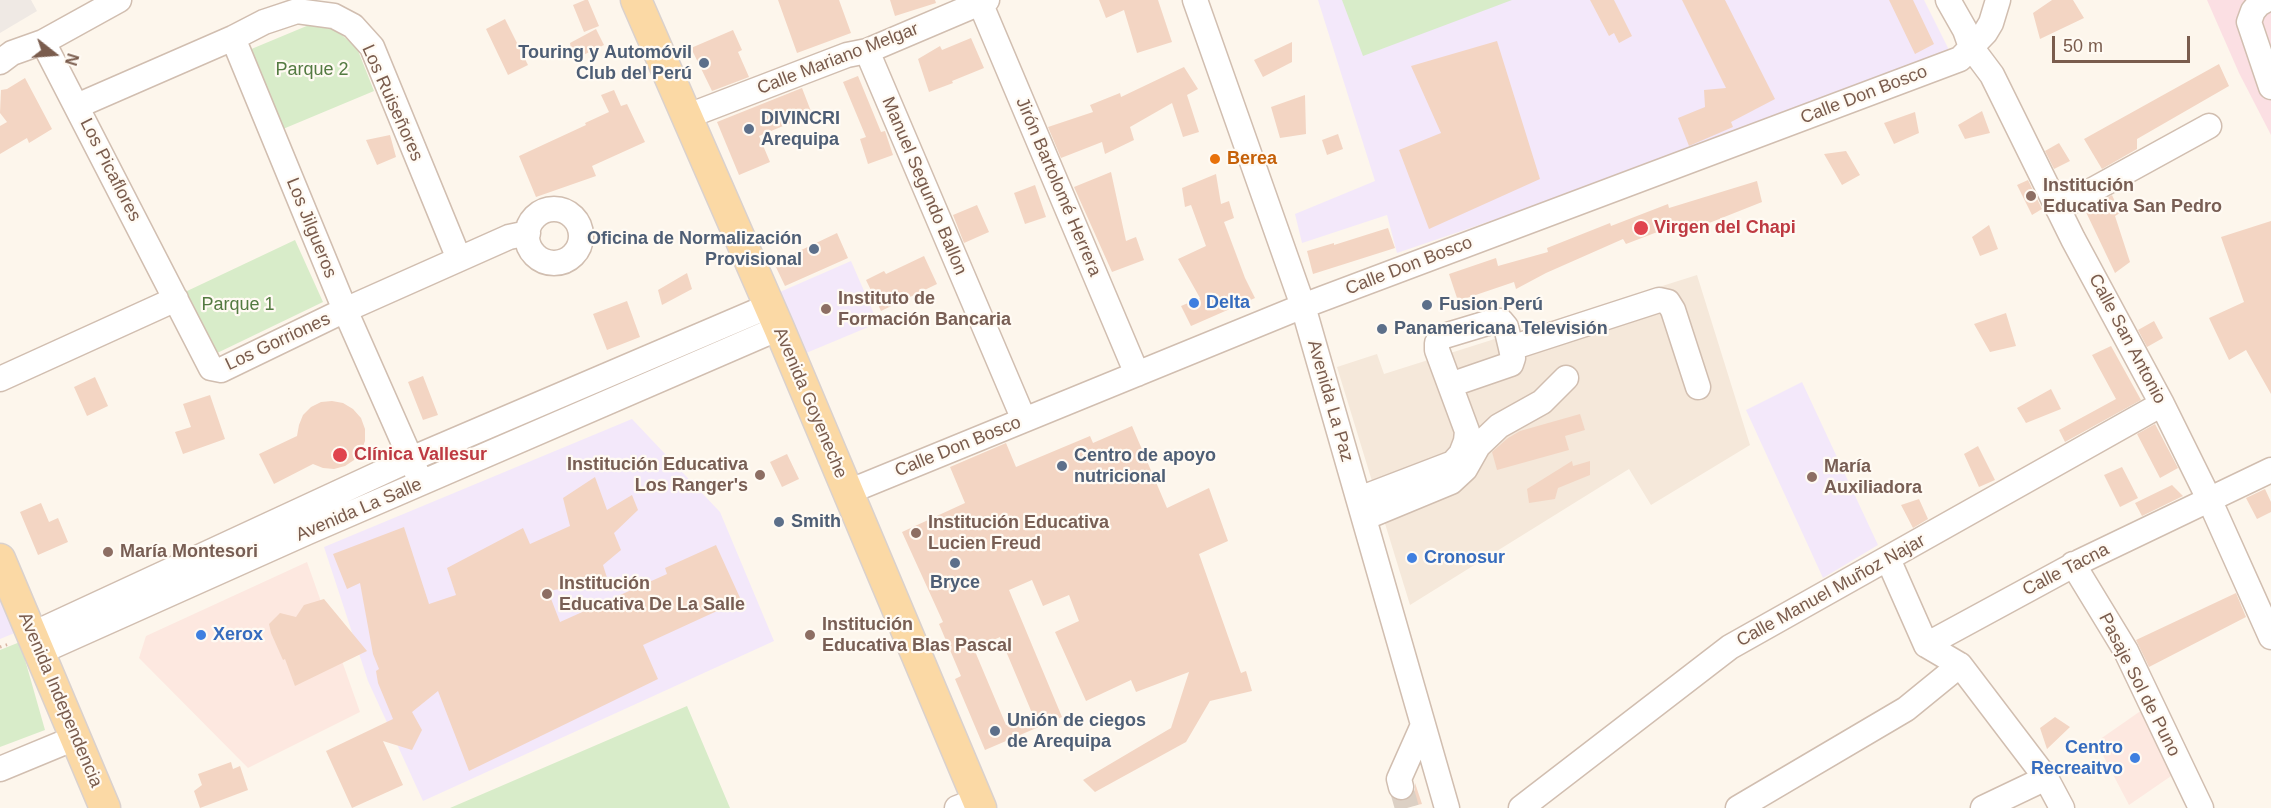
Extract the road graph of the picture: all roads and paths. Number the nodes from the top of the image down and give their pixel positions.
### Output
1 (119, 0) edge
2 (636, 0) edge
3 (1195, 0) edge
4 (1948, 0) edge
5 (1998, 0) edge
6 (2015, 0) edge
7 (2266, 0) edge
8 (982, 1) edge
9 (233, 38) junction
10 (43, 42) junction
11 (1971, 47) junction
12 (867, 51) junction
13 (0, 62) edge
14 (2271, 87) edge
15 (77, 106) junction
16 (688, 116) junction
17 (2209, 126) dead end
18 (2058, 209) junction
19 (528, 233) dead end
20 (459, 259) junction
21 (176, 299) junction
22 (1303, 306) junction
23 (345, 310) junction
24 (774, 317) junction
25 (1511, 348) junction
26 (1137, 374) junction
27 (1566, 378) dead end
28 (0, 380) edge
29 (1450, 385) junction
30 (1698, 387) dead end
31 (2162, 404) junction
32 (1024, 420) junction
33 (411, 459) junction
34 (2271, 470) edge
35 (421, 483) junction
36 (848, 492) junction
37 (2209, 499) junction
38 (1361, 509) junction
39 (0, 559) edge
40 (1888, 559) junction
41 (2073, 564) junction
42 (158, 588) junction
43 (2271, 637) edge
44 (36, 643) junction
45 (1926, 645) junction
46 (1960, 665) junction
47 (1423, 725) junction
48 (75, 738) junction
49 (0, 769) edge
50 (2046, 778) junction
51 (1401, 787) tunnel mouth
52 (972, 805) edge
53 (105, 808) edge
54 (1447, 808) edge
55 (1521, 808) edge
56 (1738, 808) edge
57 (1983, 808) edge
58 (2062, 808) edge
59 (2201, 808) edge

1 - 10 street
2 - 16 main road, Avenida Goyeneche
3 - 22 street, Avenida La Paz
4 - 11 street, Calle San Antonio
5 - 11 street
6 - 11 street
7 - 14 street
8 - 12 street, Calle Mariano Melgar
8 - 26 street, Jirón Bartolomé Herrera
9 - 15 street, Los Ruiseñores
9 - 20 street, Los Ruiseñores
9 - 23 street, Los Jilgueros
10 - 13 street
10 - 15 street, Los Picaflores
11 - 18 street, Calle San Antonio
11 - 22 street, Calle Don Bosco
12 - 16 street, Calle Mariano Melgar
12 - 32 street, Manuel Segundo Ballon
15 - 21 street, Los Picaflores
16 - 24 main road, Avenida Goyeneche
17 - 18 street
18 - 31 street, Calle San Antonio
19 - 20 street, Los Gorriones
20 - 23 street, Los Gorriones
21 - 23 street, Los Gorriones
21 - 28 street
22 - 26 street, Calle Don Bosco
22 - 38 street, Avenida La Paz
23 - 33 street, Los Jilgueros
24 - 33 street, Avenida La Salle
24 - 35 street, Avenida La Salle
24 - 36 main road, Avenida Goyeneche
25 - 29 street
25 - 29 street
25 - 30 street
26 - 32 street, Calle Don Bosco
27 - 38 street
29 - 38 street
31 - 37 street, Calle San Antonio
31 - 40 street, Calle Manuel Muñoz Najar
32 - 36 street, Calle Don Bosco
33 - 35 street, Los Jilgueros
33 - 42 street, Avenida La Salle
34 - 37 street, Calle Tacna
35 - 42 street, Avenida La Salle
36 - 52 main road, Avenida Goyeneche
37 - 41 street, Calle Tacna
37 - 43 street, Calle San Antonio
38 - 47 street, Avenida La Paz
39 - 44 main road, Avenida Independencia
40 - 45 street
40 - 55 street, Calle Manuel Muñoz Najar
41 - 45 street, Calle Tacna
41 - 59 street, Pasaje Sol de Puno
42 - 44 street, Avenida La Salle
44 - 48 main road, Avenida Independencia
45 - 46 street
46 - 50 street
46 - 56 street
47 - 51 street
47 - 54 street, Avenida La Paz
48 - 49 street
48 - 53 main road, Avenida Independencia
50 - 57 street
50 - 58 street

